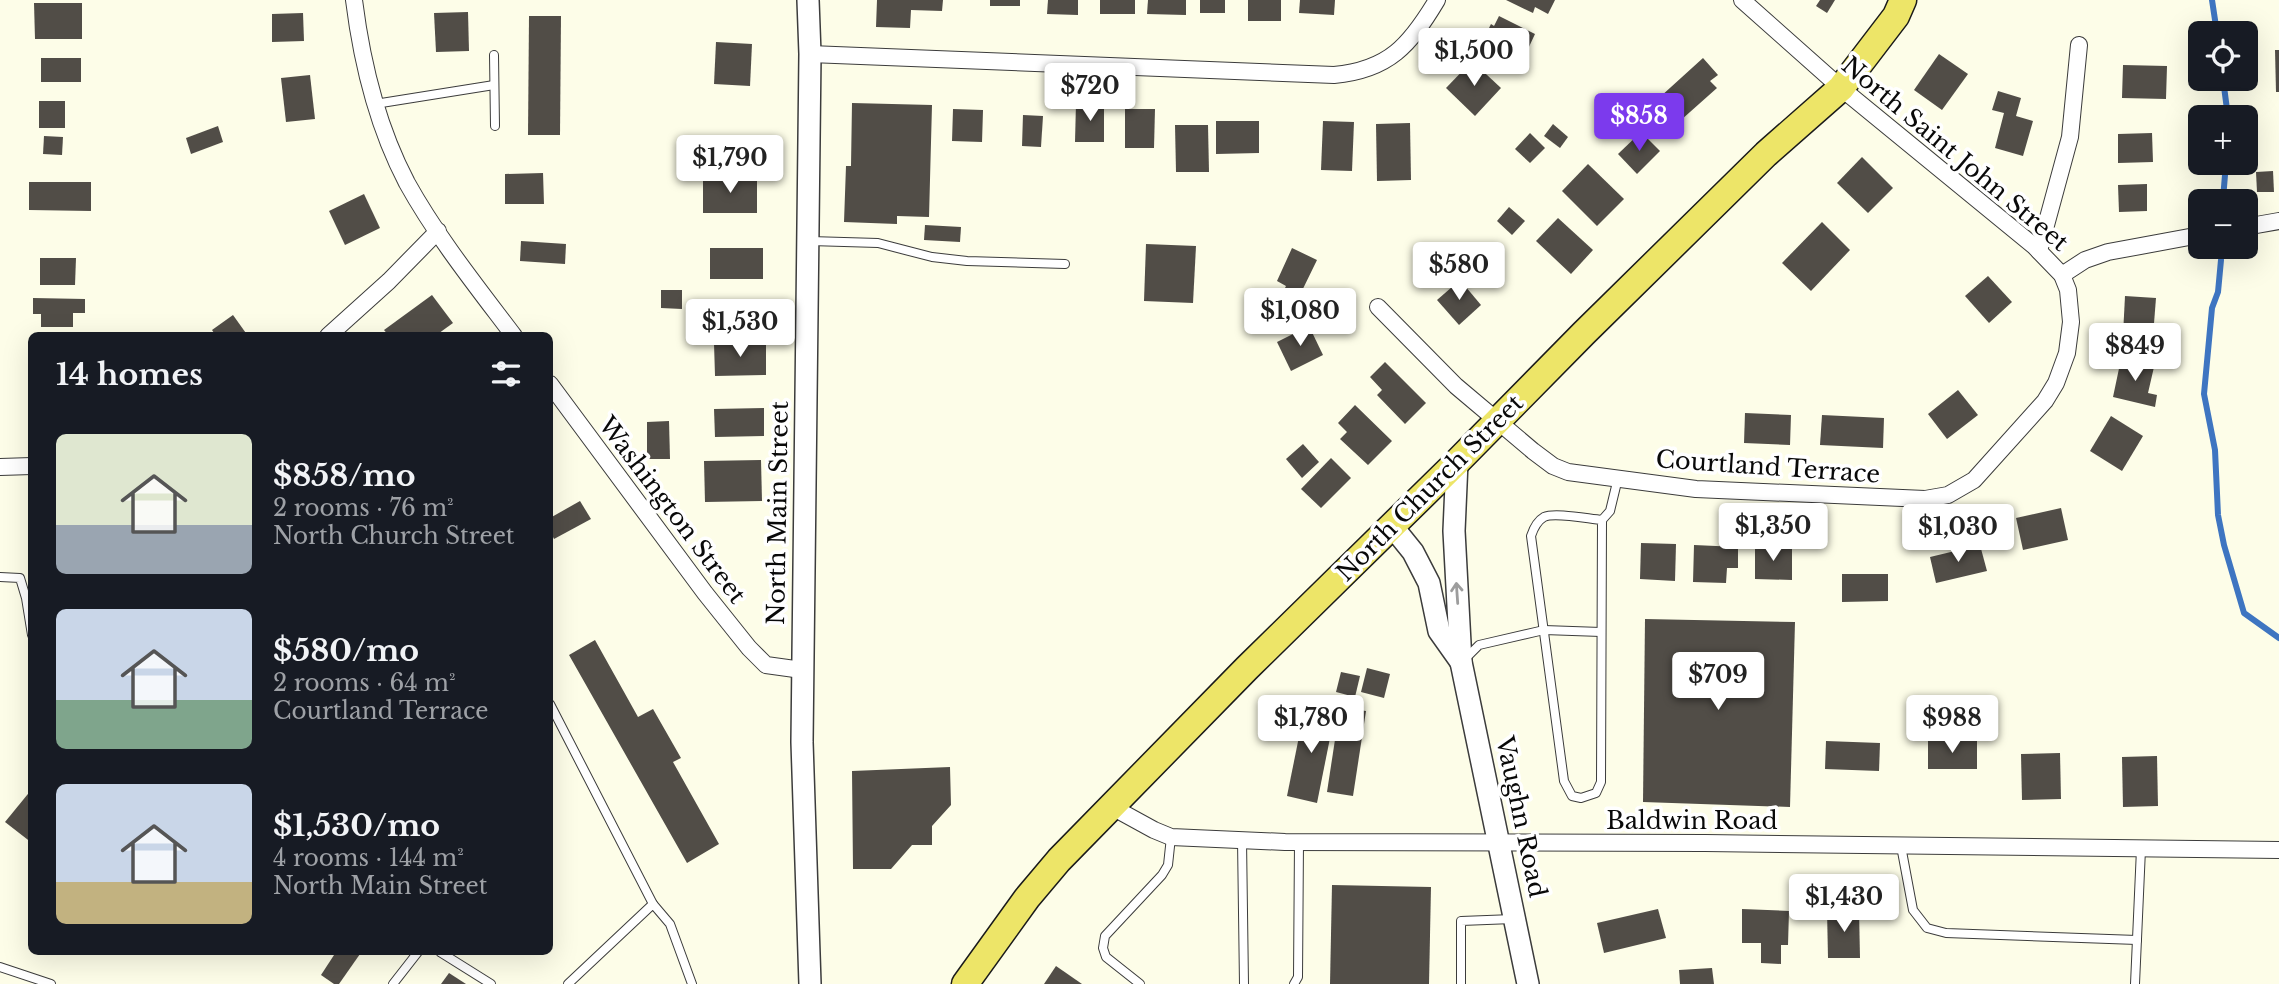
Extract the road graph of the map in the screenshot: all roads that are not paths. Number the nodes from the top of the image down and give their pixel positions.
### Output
1 (354, 0) edge
2 (808, 0) edge
3 (1437, 0) edge
4 (1742, 0) edge
5 (1903, 5) edge
6 (2079, 45) dead end
7 (810, 54) junction
8 (494, 55) dead end
9 (494, 85) junction
10 (1841, 88) junction
11 (375, 104) junction
12 (495, 126) dead end
13 (2279, 221) edge
14 (2258, 225) edge
15 (438, 231) junction
16 (2188, 237) edge
17 (807, 241) junction
18 (2039, 251) junction
19 (1065, 264) dead end
20 (2062, 275) junction
21 (1378, 307) dead end
22 (332, 332) edge
23 (511, 332) edge
24 (553, 388) edge
25 (1498, 421) junction
26 (1457, 462) junction
27 (28, 466) edge
28 (0, 467) edge
29 (1618, 478) junction
30 (1602, 520) junction
31 (1392, 526) junction
32 (0, 577) edge
33 (28, 610) edge
34 (1544, 630) junction
35 (1601, 632) junction
36 (1461, 662) junction
37 (802, 670) junction
38 (553, 710) edge
39 (1112, 807) junction
40 (1171, 837) junction
41 (1242, 840) junction
42 (1299, 842) junction
43 (1501, 844) junction
44 (1901, 846) junction
45 (2141, 849) junction
46 (2279, 850) edge
47 (653, 904) junction
48 (1516, 919) junction
49 (2137, 940) junction
50 (416, 955) edge
51 (445, 955) edge
52 (0, 967) edge
53 (51, 984) edge
54 (393, 984) edge
55 (491, 984) edge
56 (568, 984) edge
57 (692, 984) edge
58 (810, 984) edge
59 (965, 984) edge
60 (1140, 984) edge
61 (1244, 984) edge
62 (1294, 984) edge
63 (1461, 984) edge
64 (1528, 984) edge
65 (2136, 984) edge

1 - 11 street
2 - 7 street, North Main Street
3 - 7 street
4 - 10 street, North Saint John Street
5 - 10 main road, North Church Street
6 - 18 street
7 - 17 street, North Main Street
8 - 9 lane
9 - 11 lane
9 - 12 lane
10 - 18 street, North Saint John Street
10 - 25 main road, North Church Street
11 - 15 street
13 - 14 street
15 - 22 street
15 - 23 street
16 - 20 street, North Saint John Street
17 - 19 lane
17 - 37 street, North Main Street
18 - 20 street, North Saint John Street
20 - 29 street, Courtland Terrace
21 - 25 street, Courtland Terrace
24 - 37 street, Washington Street
25 - 26 main road, North Church Street
25 - 29 street, Courtland Terrace
26 - 31 main road, North Church Street
36 -> 26 street, Vaughn Road
27 - 28 street
29 - 30 lane
30 - 34 lane
30 - 35 lane
31 - 36 street, Vaughn Road
31 - 39 main road, North Church Street
32 - 33 lane
34 - 35 lane
34 - 35 lane
34 - 36 lane
36 - 43 street, Vaughn Road
37 - 58 street, North Main Street
38 - 47 lane
39 - 40 street, Baldwin Road
39 - 59 main road, North Church Street
40 - 41 street, Baldwin Road
40 - 60 lane
41 - 42 street, Baldwin Road
41 - 61 lane
42 - 43 street, Baldwin Road
42 - 62 lane
43 - 44 street, Baldwin Road
43 - 48 street, Vaughn Road
44 - 45 street, Baldwin Road
44 - 49 lane
45 - 46 street, Baldwin Road
45 - 49 lane
47 - 56 lane
47 - 57 lane
48 - 63 lane
48 - 64 street, Vaughn Road
49 - 65 lane
50 - 54 lane
51 - 55 lane
52 - 53 lane

